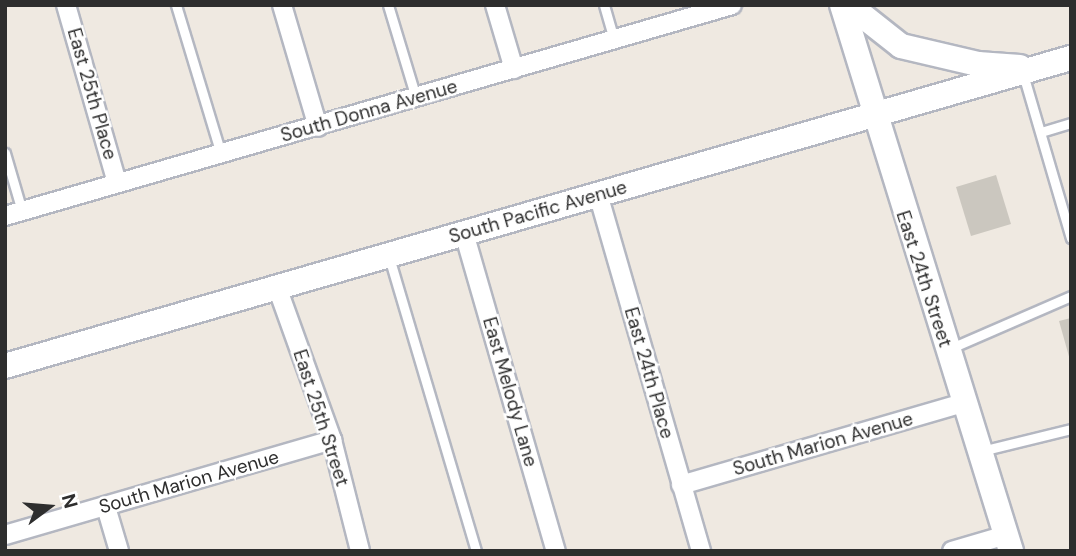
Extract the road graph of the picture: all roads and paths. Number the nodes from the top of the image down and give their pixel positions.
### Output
1 (66, 5) edge
2 (176, 5) edge
3 (282, 5) edge
4 (388, 5) edge
5 (495, 5) edge
6 (604, 5) edge
7 (732, 5) edge
8 (842, 5) edge
9 (849, 5) edge
10 (710, 8) edge
11 (614, 40) junction
12 (1071, 58) edge
13 (514, 69) junction
14 (1030, 70) junction
15 (416, 98) junction
16 (873, 116) junction
17 (1071, 123) edge
18 (318, 127) junction
19 (1041, 132) junction
20 (5, 153) edge
21 (221, 155) junction
22 (117, 183) junction
23 (598, 194) junction
24 (14, 214) edge
25 (464, 233) junction
26 (1071, 238) edge
27 (388, 255) junction
28 (277, 287) junction
29 (1071, 296) edge
30 (947, 349) junction
31 (5, 366) edge
32 (964, 404) junction
33 (1071, 429) edge
34 (332, 440) junction
35 (980, 452) junction
36 (681, 485) junction
37 (106, 507) junction
38 (5, 535) edge
39 (1009, 543) edge
40 (119, 551) edge
41 (360, 551) edge
42 (476, 551) edge
43 (556, 551) edge
44 (701, 551) edge
45 (952, 551) edge

1 - 22 street, East 25th Place
2 - 21 lane
3 - 18 street
4 - 15 lane
5 - 13 street
6 - 11 lane
7 - 10 street, South Donna Avenue
8 - 16 main road, East 24th Street
9 - 14 main road
10 - 11 street, South Donna Avenue
11 - 13 street, South Donna Avenue
12 - 14 main road, South Pacific Avenue
13 - 15 street, South Donna Avenue
14 - 16 main road, South Pacific Avenue
14 - 19 lane
15 - 18 street, South Donna Avenue
16 - 23 main road, South Pacific Avenue
16 - 30 main road, East 24th Street
17 - 19 lane
18 - 21 street, South Donna Avenue
19 - 26 lane
20 - 24 lane
21 - 22 street, South Donna Avenue
22 - 24 street, South Donna Avenue
23 - 25 main road, South Pacific Avenue
23 - 36 street, East 24th Place
25 - 27 main road, South Pacific Avenue
25 - 43 street, East Melody Lane
27 - 28 main road, South Pacific Avenue
27 - 42 lane
28 - 31 main road, South Pacific Avenue
28 - 34 street, East 25th Street
29 - 30 lane
30 - 32 main road, East 24th Street
32 - 35 main road, East 24th Street
32 - 36 street, South Marion Avenue
33 - 35 lane
34 - 37 street, South Marion Avenue
34 - 41 street, East 25th Street
35 - 39 main road, East 24th Street
36 - 44 street, East 24th Place
37 - 38 street, South Marion Avenue
37 - 40 street
39 - 45 street

